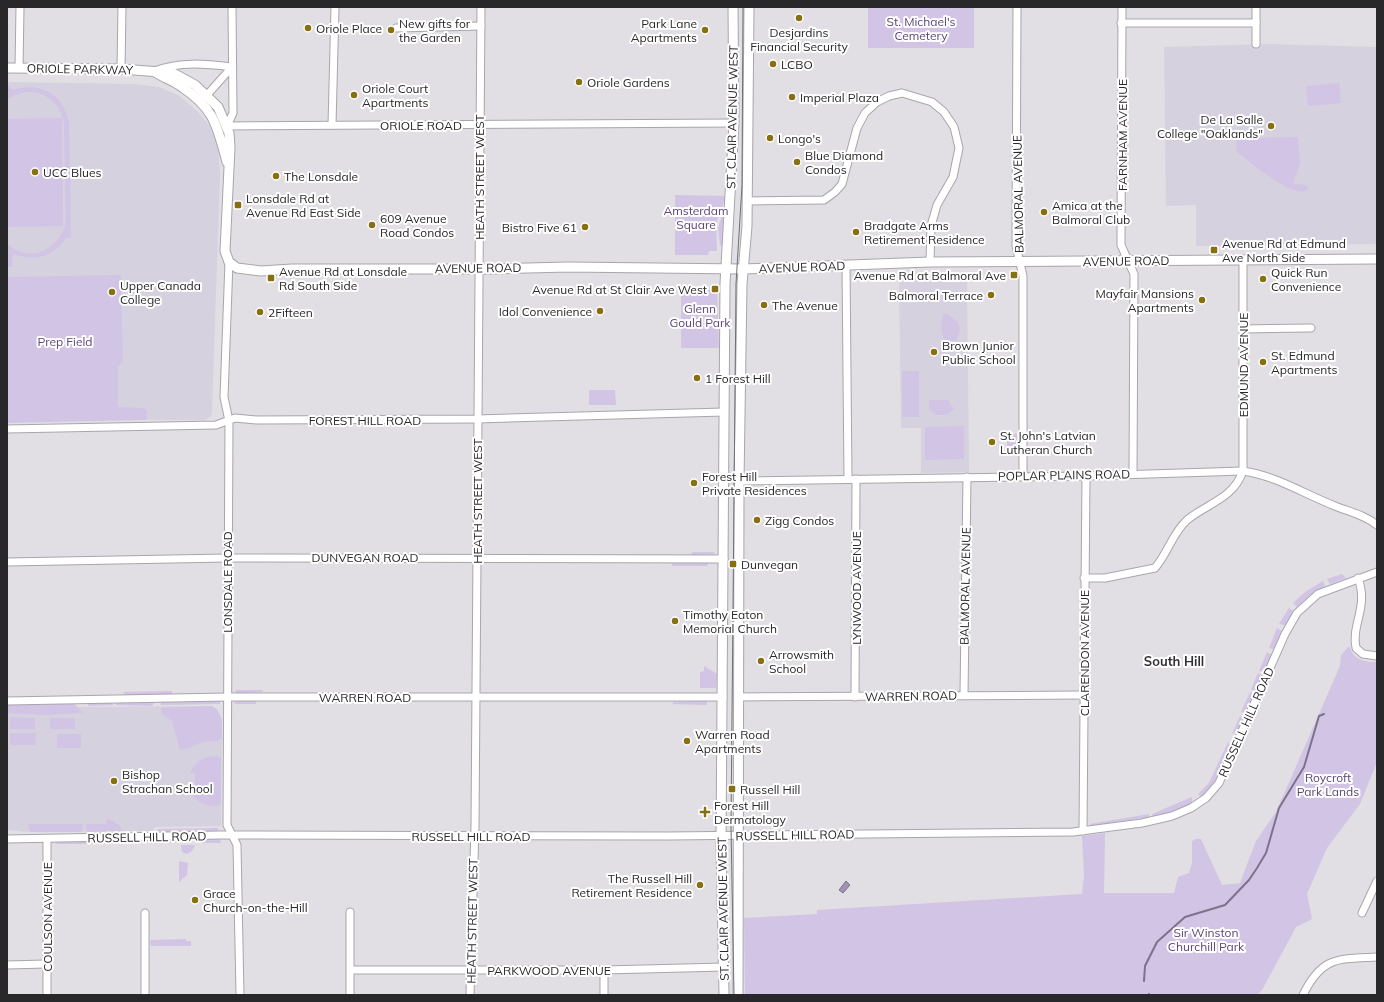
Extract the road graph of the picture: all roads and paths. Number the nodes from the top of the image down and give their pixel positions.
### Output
1 (20, 7) edge
2 (122, 7) edge
3 (232, 7) edge
4 (335, 7) edge
5 (481, 7) edge
6 (733, 7) edge
7 (749, 7) edge
8 (1017, 7) edge
9 (1122, 7) edge
10 (1256, 7) edge
11 (1121, 23) junction
12 (1256, 23) junction
13 (481, 26) junction
14 (396, 28) dead end
15 (1256, 44) dead end
16 (7, 68) edge
17 (19, 68) junction
18 (232, 68) junction
19 (121, 69) junction
20 (154, 72) junction
21 (207, 95) junction
22 (211, 113) junction
23 (734, 123) junction
24 (479, 124) junction
25 (332, 125) junction
26 (228, 126) junction
27 (228, 167) junction
28 (747, 201) junction
29 (1377, 259) edge
30 (1243, 260) junction
31 (1128, 261) junction
32 (229, 262) junction
33 (930, 262) junction
34 (1020, 262) junction
35 (846, 266) junction
36 (478, 269) junction
37 (726, 269) junction
38 (743, 269) junction
39 (1312, 328) dead end
40 (1243, 329) junction
41 (724, 412) junction
42 (477, 419) junction
43 (229, 420) junction
44 (7, 429) edge
45 (1243, 471) junction
46 (1133, 474) junction
47 (1023, 476) junction
48 (1086, 476) junction
49 (966, 477) junction
50 (848, 479) junction
51 (856, 479) junction
52 (739, 481) junction
53 (1377, 525) edge
54 (477, 557) junction
55 (227, 558) junction
56 (724, 559) junction
57 (7, 562) edge
58 (1377, 572) edge
59 (1084, 578) junction
60 (1358, 578) junction
61 (722, 610) junction
62 (739, 610) junction
63 (1377, 656) edge
64 (964, 695) junction
65 (1083, 695) junction
66 (855, 696) junction
67 (227, 697) junction
68 (474, 697) junction
69 (722, 697) junction
70 (738, 697) junction
71 (7, 701) edge
72 (1084, 831) junction
73 (233, 835) junction
74 (721, 835) junction
75 (738, 835) junction
76 (474, 836) junction
77 (7, 839) edge
78 (47, 839) junction
79 (1377, 881) edge
80 (350, 912) dead end
81 (1362, 912) dead end
82 (145, 913) dead end
83 (1377, 957) edge
84 (46, 964) junction
85 (7, 965) edge
86 (724, 967) junction
87 (351, 970) junction
88 (471, 970) junction
89 (604, 970) junction
90 (47, 995) edge
91 (145, 995) edge
92 (240, 995) edge
93 (350, 995) edge
94 (470, 995) edge
95 (604, 995) edge
96 (724, 995) edge
97 (738, 995) edge
98 (1303, 995) edge

1 - 17 street
2 - 19 street
3 - 18 street
4 - 25 street
5 - 13 street, HEATH STREET WEST
6 - 23 main road, ST. CLAIR AVENUE WEST
7 - 28 main road, ST. CLAIR AVENUE WEST
8 - 34 street, BALMORAL AVENUE
9 - 11 street, FARNHAM AVENUE
10 - 12 street
11 - 12 street
11 - 31 street, FARNHAM AVENUE
12 - 15 street
13 - 14 street
13 - 24 street, HEATH STREET WEST
16 - 17 main road, ORIOLE PARKWAY
17 - 19 main road, ORIOLE PARKWAY
18 - 20 street, ORIOLE PARKWAY
18 - 21 street
18 - 26 street
19 - 20 main road, ORIOLE PARKWAY
20 - 21 main road, ORIOLE PARKWAY
20 - 22 main road, ORIOLE PARKWAY
21 - 26 main road, ORIOLE PARKWAY
22 - 26 main road
22 - 27 main road, ORIOLE PARKWAY
23 - 24 street, ORIOLE ROAD
23 - 37 main road, ST. CLAIR AVENUE WEST
24 - 25 street, ORIOLE ROAD
24 - 36 street, HEATH STREET WEST
25 - 26 street, ORIOLE ROAD
26 - 27 main road, ORIOLE PARKWAY
27 - 32 main road, LONSDALE ROAD
28 - 33 street
28 - 38 main road, ST. CLAIR AVENUE WEST
29 - 30 main road, AVENUE ROAD
30 - 31 main road, AVENUE ROAD
30 - 40 street, EDMUND AVENUE
31 - 34 main road, AVENUE ROAD
31 - 46 street
32 - 36 main road, AVENUE ROAD
32 - 43 street, LONSDALE ROAD
33 - 34 main road, AVENUE ROAD
33 - 35 main road, AVENUE ROAD
34 - 47 street, BALMORAL AVENUE
35 - 38 main road, AVENUE ROAD
35 - 50 street
36 - 37 main road, AVENUE ROAD
36 - 42 street, HEATH STREET WEST
37 - 38 main road, AVENUE ROAD
37 - 41 main road, ST. CLAIR AVENUE WEST
38 - 52 main road, ST. CLAIR AVENUE WEST
39 - 40 street
40 - 45 street, EDMUND AVENUE
41 - 42 street, FOREST HILL ROAD
41 - 56 main road, ST. CLAIR AVENUE WEST
42 - 43 street, FOREST HILL ROAD
42 - 54 street, HEATH STREET WEST
43 - 44 street, FOREST HILL ROAD
43 - 55 street, LONSDALE ROAD
45 - 46 street, POPLAR PLAINS ROAD
45 - 53 street, POPLAR PLAINS ROAD
45 - 59 street
46 - 48 street, POPLAR PLAINS ROAD
47 - 48 street, POPLAR PLAINS ROAD
47 - 49 street, POPLAR PLAINS ROAD
48 - 59 street, CLARENDON AVENUE
49 - 51 street, POPLAR PLAINS ROAD
49 - 64 street, BALMORAL AVENUE
50 - 51 street, POPLAR PLAINS ROAD
50 - 52 street, POPLAR PLAINS ROAD
51 - 66 street, LYNWOOD AVENUE
52 - 62 main road, ST. CLAIR AVENUE WEST
54 - 55 street, DUNVEGAN ROAD
54 - 56 street, DUNVEGAN ROAD
54 - 68 street, HEATH STREET WEST
55 - 57 street, DUNVEGAN ROAD
55 - 67 street, LONSDALE ROAD
56 - 61 main road, ST. CLAIR AVENUE WEST
58 - 60 street, RUSSELL HILL ROAD
59 - 65 street, CLARENDON AVENUE
60 - 63 street
60 - 72 street, RUSSELL HILL ROAD
61 - 62 main road
61 - 69 main road, ST. CLAIR AVENUE WEST
62 - 70 main road, ST. CLAIR AVENUE WEST
64 - 65 street, WARREN ROAD
64 - 66 street, WARREN ROAD
65 - 72 street, CLARENDON AVENUE
66 - 70 street, WARREN ROAD
67 - 68 street, WARREN ROAD
67 - 71 street, WARREN ROAD
67 - 73 street, LONSDALE ROAD
68 - 69 street, WARREN ROAD
68 - 76 street, HEATH STREET WEST
69 - 74 main road, ST. CLAIR AVENUE WEST
70 - 75 main road, ST. CLAIR AVENUE WEST
72 - 75 street, RUSSELL HILL ROAD
73 - 76 street, RUSSELL HILL ROAD
73 - 78 street, RUSSELL HILL ROAD
73 - 92 street, LONSDALE ROAD
74 - 75 street, RUSSELL HILL ROAD
74 - 76 street, RUSSELL HILL ROAD
74 - 86 main road, ST. CLAIR AVENUE WEST
75 - 97 main road, ST. CLAIR AVENUE WEST
76 - 88 street, HEATH STREET WEST
77 - 78 street, RUSSELL HILL ROAD
78 - 84 street, COULSON AVENUE
79 - 81 street
80 - 87 street
82 - 91 street
83 - 98 street
84 - 85 street
84 - 90 street, COULSON AVENUE
86 - 89 street, PARKWOOD AVENUE
86 - 96 main road, ST. CLAIR AVENUE WEST
87 - 88 street, PARKWOOD AVENUE
87 - 93 street
88 - 89 street, PARKWOOD AVENUE
88 - 94 street, HEATH STREET WEST
89 - 95 street

